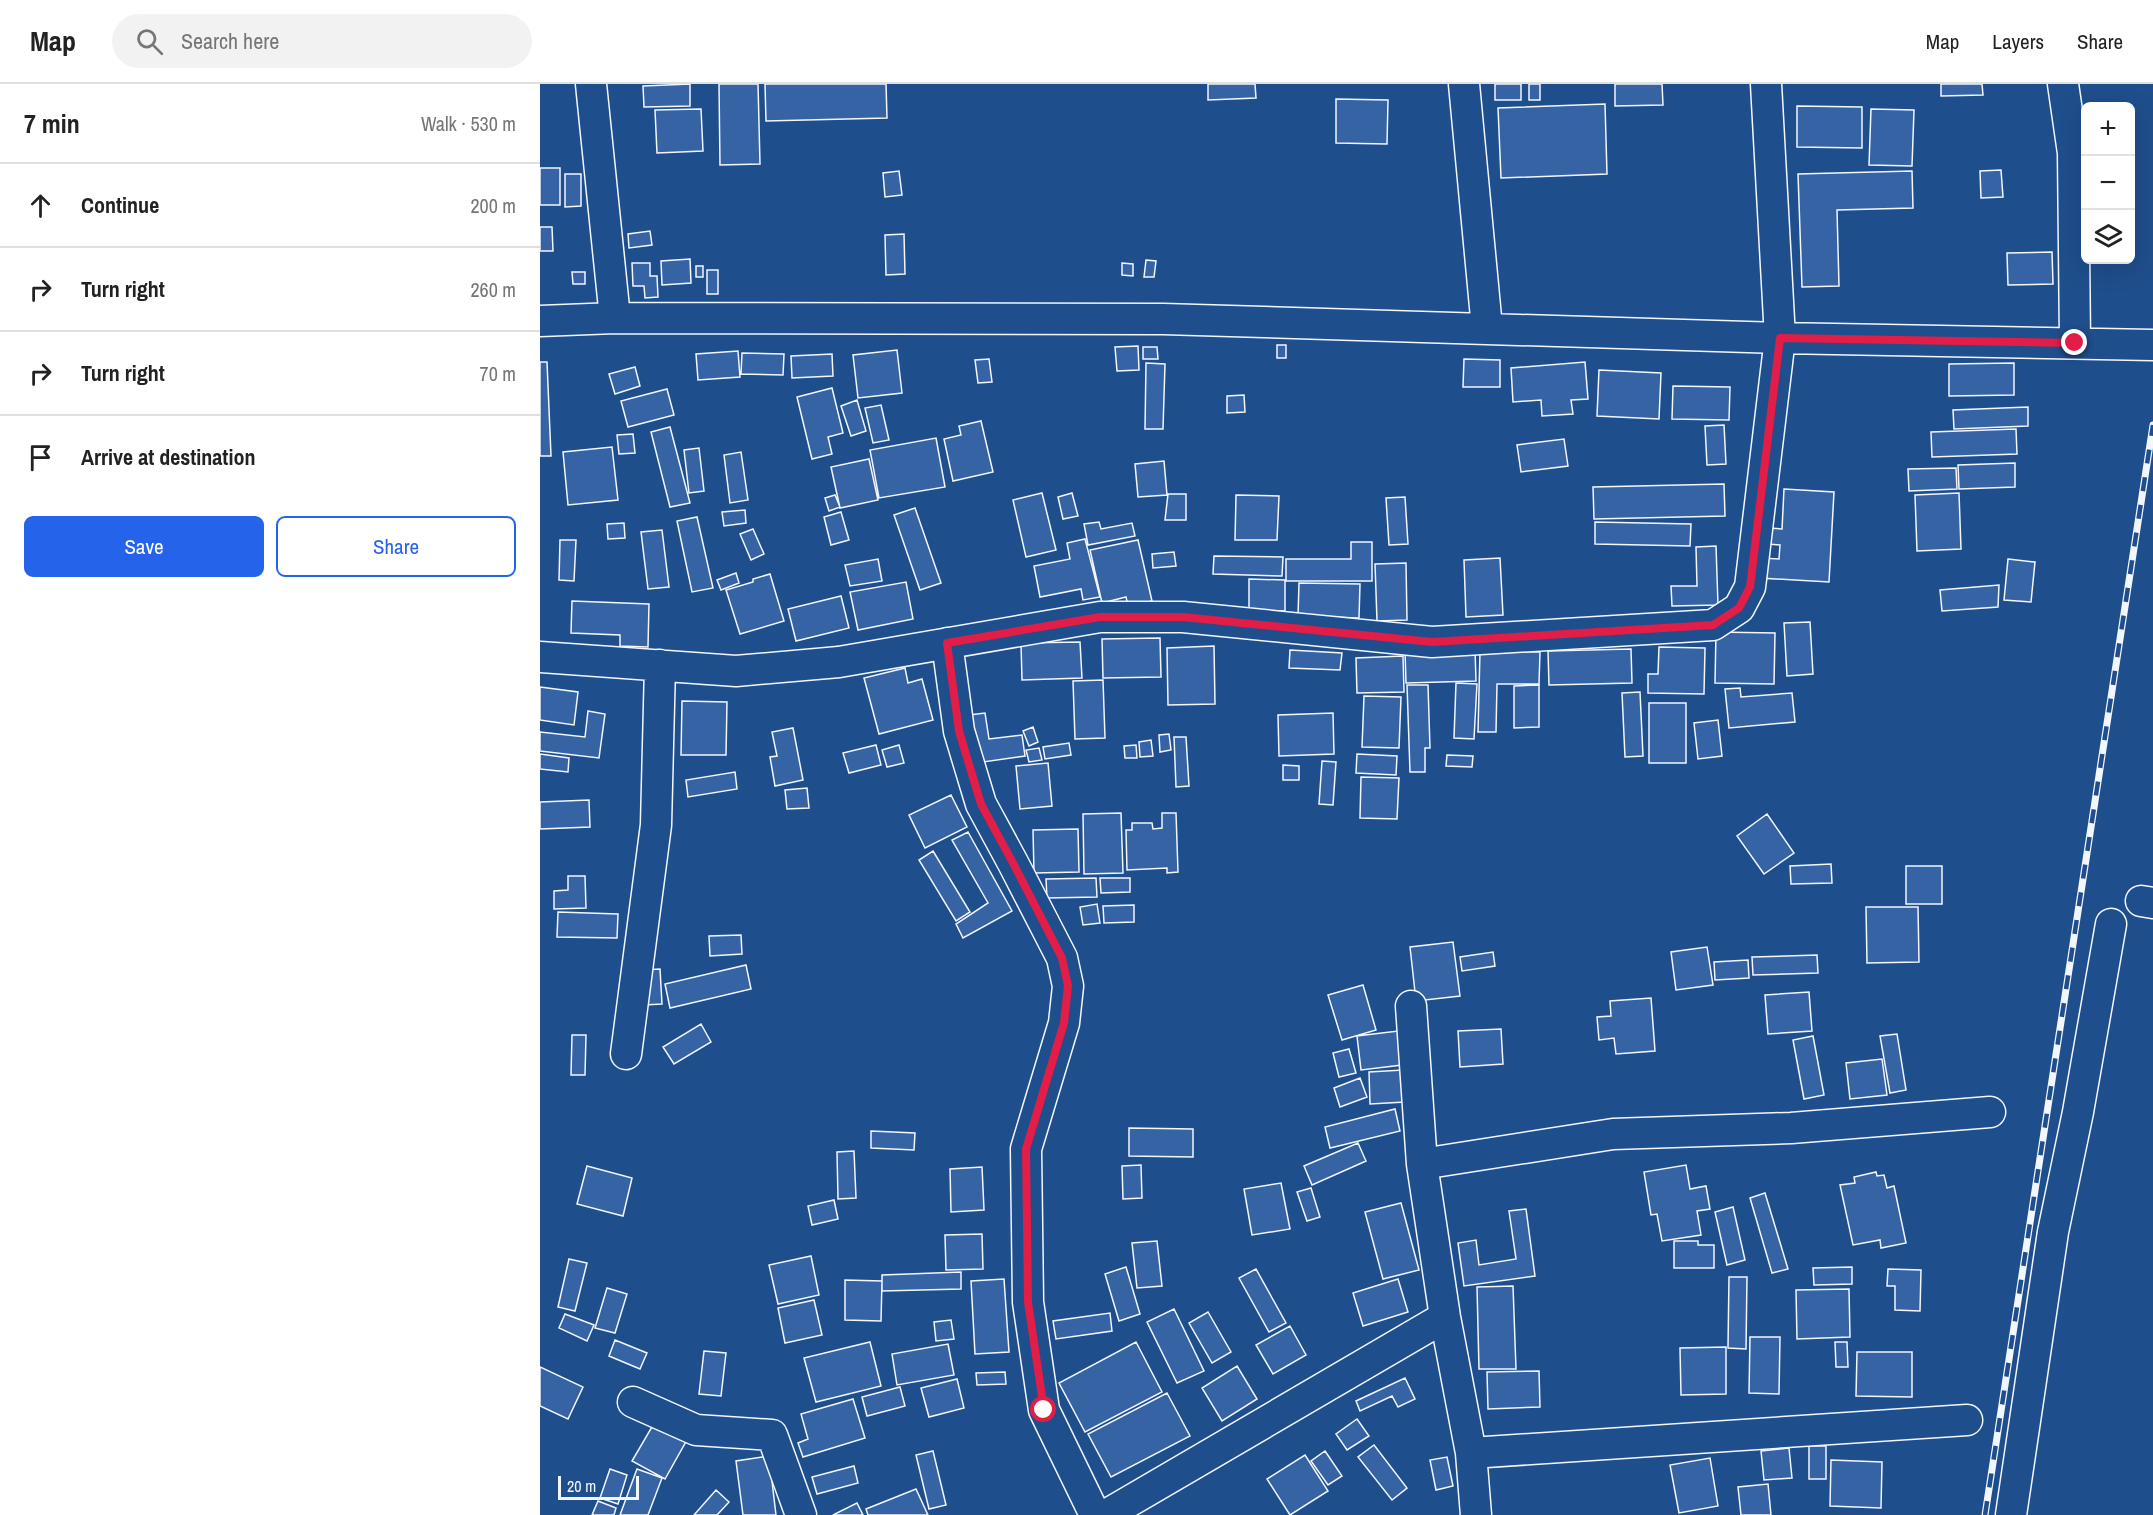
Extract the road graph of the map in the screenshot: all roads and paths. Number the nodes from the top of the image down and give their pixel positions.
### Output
1 (591, 84) edge
2 (1464, 84) edge
3 (1766, 84) edge
4 (2063, 84) edge
5 (615, 318) junction
6 (540, 321) edge
7 (1486, 328) junction
8 (1780, 338) junction
9 (2075, 343) junction
10 (2153, 345) edge
11 (947, 643) junction
12 (540, 657) edge
13 (660, 665) junction
14 (2111, 924) dead end
15 (1411, 1006) dead end
16 (626, 1054) dead end
17 (1990, 1112) dead end
18 (1422, 1164) junction
19 (1445, 1317) junction
20 (633, 1402) dead end
21 (1967, 1420) dead end
22 (1471, 1452) junction
23 (801, 1515) edge
24 (1095, 1515) edge
25 (1106, 1515) edge
26 (1476, 1515) edge
27 (2011, 1515) edge

1 - 5 street
2 - 7 street
3 - 8 street
4 - 9 street
5 - 6 street
5 - 7 street
7 - 8 street
8 - 9 street
8 - 11 street
9 - 10 street
11 - 13 street
11 - 24 street
12 - 13 street
13 - 16 street
14 - 27 street
15 - 18 street
17 - 18 street
18 - 19 street
19 - 22 street
19 - 25 street
20 - 23 street
21 - 22 street
22 - 26 street

